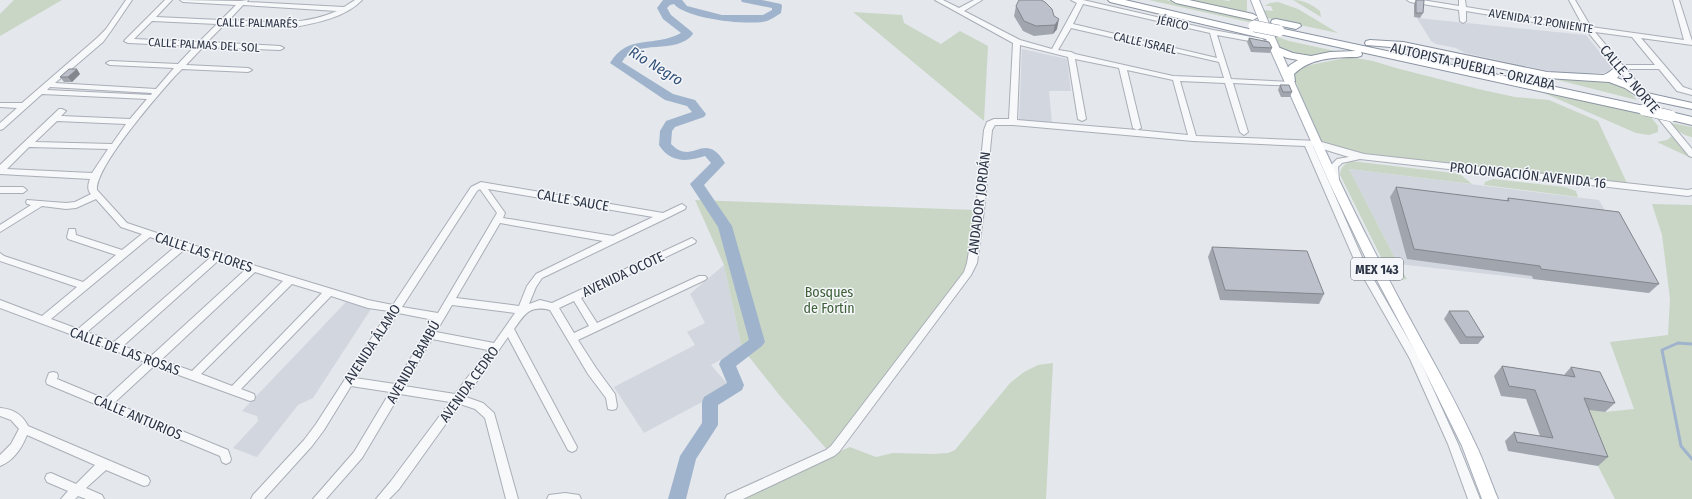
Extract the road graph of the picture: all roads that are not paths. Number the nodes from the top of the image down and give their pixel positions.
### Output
1 (128, 0) edge
2 (169, 0) edge
3 (183, 0) edge
4 (359, 0) edge
5 (938, 0) edge
6 (979, 0) edge
7 (1113, 0) edge
8 (1137, 0) edge
9 (1176, 0) edge
10 (1255, 0) edge
11 (1410, 0) edge
12 (1462, 0) edge
13 (1572, 0) edge
14 (1676, 0) edge
15 (1078, 1) edge
16 (243, 2) edge
17 (1462, 8) junction
18 (348, 9) junction
19 (959, 11) junction
20 (150, 19) junction
21 (1254, 21) junction
22 (1463, 21) dead end
23 (223, 23) junction
24 (1068, 25) junction
25 (1588, 28) junction
26 (1213, 32) junction
27 (1634, 35) junction
28 (1274, 37) junction
29 (1017, 42) junction
30 (1691, 42) edge
31 (1370, 43) junction
32 (201, 45) junction
33 (280, 48) dead end
34 (1053, 51) junction
35 (1072, 56) junction
36 (1314, 59) junction
37 (1222, 61) junction
38 (110, 63) dead end
39 (180, 66) junction
40 (1621, 67) junction
41 (1662, 67) junction
42 (1123, 69) junction
43 (248, 70) dead end
44 (1494, 78) junction
45 (1605, 78) junction
46 (1177, 81) junction
47 (1228, 83) junction
48 (48, 85) junction
49 (1292, 85) junction
50 (41, 92) junction
51 (1692, 93) edge
52 (155, 94) junction
53 (1643, 103) junction
54 (0, 105) edge
55 (25, 106) junction
56 (1692, 106) edge
57 (62, 111) dead end
58 (1667, 112) junction
59 (1692, 116) edge
60 (55, 118) junction
61 (1082, 119) dead end
62 (1692, 121) edge
63 (131, 122) junction
64 (1013, 122) junction
65 (0, 127) edge
66 (1137, 128) dead end
67 (1244, 132) dead end
68 (1193, 138) junction
69 (27, 144) junction
70 (1313, 144) junction
71 (114, 147) junction
72 (1692, 154) edge
73 (1364, 157) junction
74 (0, 170) edge
75 (95, 176) junction
76 (1336, 184) junction
77 (482, 185) junction
78 (0, 190) edge
79 (22, 190) dead end
80 (1692, 192) edge
81 (97, 195) junction
82 (682, 207) dead end
83 (664, 216) junction
84 (498, 220) junction
85 (0, 229) edge
86 (72, 231) dead end
87 (148, 234) junction
88 (615, 240) junction
89 (692, 241) dead end
90 (183, 245) junction
91 (124, 254) junction
92 (0, 256) edge
93 (218, 256) junction
94 (253, 268) junction
95 (702, 278) dead end
96 (290, 280) junction
97 (84, 286) junction
98 (329, 292) junction
99 (576, 297) junction
100 (449, 301) junction
101 (0, 304) edge
102 (554, 307) junction
103 (396, 309) junction
104 (522, 310) junction
105 (439, 317) junction
106 (43, 320) junction
107 (595, 328) junction
108 (509, 330) junction
109 (79, 334) junction
110 (429, 335) junction
111 (573, 338) junction
112 (115, 347) junction
113 (496, 347) junction
114 (152, 361) junction
115 (53, 376) dead end
116 (193, 376) junction
117 (348, 381) junction
118 (233, 390) junction
119 (398, 390) junction
120 (250, 397) dead end
121 (457, 399) junction
122 (106, 404) junction
123 (612, 406) dead end
124 (0, 412) edge
125 (24, 429) junction
126 (572, 447) dead end
127 (226, 459) dead end
128 (0, 461) edge
129 (104, 464) junction
130 (51, 478) dead end
131 (144, 481) dead end
132 (77, 490) junction
133 (259, 498) edge
134 (67, 499) edge
135 (98, 499) edge
136 (320, 499) edge
137 (382, 499) edge
138 (512, 499) edge
139 (553, 499) edge
140 (575, 499) edge
141 (731, 499) edge
142 (1474, 499) edge
143 (1490, 499) edge

1 - 48 street
2 - 20 street
3 - 16 street
4 - 18 street, CALLE PALMARÉS
5 - 19 street
6 - 19 street
7 - 28 highway
8 - 21 highway
9 - 21 highway
10 - 28 main road, MEX 143
11 - 17 street, AVENIDA 12 PONIENTE
12 - 17 street
13 - 25 street, CALLE 2 NORTE
14 - 30 street
15 - 24 street
15 - 26 street, JÉRICO
16 - 18 street
16 - 23 street
17 - 22 street
17 - 25 street, AVENIDA 12 PONIENTE
18 - 23 street, CALLE PALMARÉS
19 - 29 street
20 - 23 street, CALLE PALMARÉS
20 - 32 street, CALLE PALMAS DEL SOL
21 - 28 highway, AUTOPISTA PUEBLA - ORIZABA, bridge
23 - 32 street
24 - 34 street
24 - 37 street, CALLE ISRAEL
25 - 27 street, AVENIDA 12 PONIENTE
25 - 40 street, CALLE 2 NORTE
26 - 28 street, JÉRICO
26 - 37 street
27 - 30 street, AVENIDA 12 PONIENTE
27 - 41 street
28 - 31 highway, AUTOPISTA PUEBLA - ORIZABA
28 - 36 highway
28 - 44 highway, AUTOPISTA PUEBLA - ORIZABA
28 - 49 main road, MEX 143
29 - 34 street
29 - 64 street
31 - 45 highway
31 - 53 highway, AUTOPISTA PUEBLA - ORIZABA
32 - 33 street, CALLE PALMAS DEL SOL
32 - 39 street
34 - 35 street
35 - 42 street
35 - 61 street
36 - 44 highway
36 - 49 highway
37 - 47 street
38 - 39 street
39 - 43 street
39 - 52 street
40 - 41 street
40 - 45 highway
40 - 53 street, CALLE 2 NORTE
41 - 51 street
42 - 46 street
42 - 66 street
44 - 53 highway, AUTOPISTA PUEBLA - ORIZABA
45 - 53 highway
46 - 47 street
46 - 68 street
47 - 49 street
47 - 67 street
48 - 50 street
48 - 52 street
49 - 70 main road, MEX 143
50 - 52 street
50 - 55 street
52 - 63 street
53 - 56 highway
53 - 58 highway, AUTOPISTA PUEBLA - ORIZABA, bridge
53 - 72 street, CALLE 2 NORTE
54 - 55 street
55 - 65 street
57 - 60 street
58 - 59 highway, AUTOPISTA PUEBLA - ORIZABA
58 - 62 highway, AUTOPISTA PUEBLA - ORIZABA
60 - 63 street
60 - 69 street
63 - 71 street
64 - 68 street, ANDADOR JORDÁN
64 - 141 street, ANDADOR JORDÁN
68 - 70 street, ANDADOR JORDÁN
69 - 71 street
69 - 74 street
70 - 73 street, ANDADOR JORDÁN
70 - 76 main road, MEX 143
70 - 142 street
71 - 75 street
73 - 76 street
73 - 80 street, PROLONGACIÓN AVENIDA 16
74 - 75 street
75 - 81 street
76 - 143 main road, MEX 143
77 - 83 street, CALLE SAUCE
77 - 84 street
77 - 103 street, AVENIDA ÁLAMO
78 - 79 street
81 - 85 street
81 - 87 street, CALLE LAS FLORES
82 - 83 street, AVENIDA CEDRO
83 - 88 street, AVENIDA CEDRO
84 - 88 street
84 - 100 street, AVENIDA BAMBÚ
86 - 91 street
87 - 90 street, CALLE LAS FLORES
87 - 91 street
88 - 104 street, AVENIDA CEDRO
89 - 99 street, AVENIDA OCOTE
90 - 93 street, CALLE LAS FLORES
90 - 109 street
91 - 97 street
92 - 97 street
93 - 94 street, CALLE LAS FLORES
93 - 112 street
94 - 96 street, CALLE LAS FLORES
94 - 114 street
95 - 107 street
96 - 98 street, CALLE LAS FLORES
96 - 116 street
97 - 106 street
98 - 103 street, CALLE LAS FLORES
98 - 118 street
99 - 102 street, AVENIDA OCOTE
99 - 107 street
100 - 104 street
100 - 105 street, AVENIDA BAMBÚ
101 - 106 street, CALLE DE LAS ROSAS
102 - 104 street
102 - 111 street
103 - 105 street, CALLE LAS FLORES
103 - 117 street, AVENIDA ÁLAMO
104 - 108 street, AVENIDA CEDRO
105 - 110 street, AVENIDA BAMBÚ
106 - 109 street, CALLE DE LAS ROSAS
107 - 111 street
108 - 113 street, AVENIDA CEDRO
108 - 126 street
109 - 112 street, CALLE DE LAS ROSAS
110 - 113 street
110 - 119 street, AVENIDA BAMBÚ
111 - 123 street
112 - 114 street, CALLE DE LAS ROSAS
113 - 121 street, AVENIDA CEDRO
114 - 116 street, CALLE DE LAS ROSAS
114 - 122 street
115 - 122 street, CALLE ANTURIOS
116 - 118 street, CALLE DE LAS ROSAS
117 - 119 street
117 - 133 street, AVENIDA ÁLAMO
118 - 120 street, CALLE DE LAS ROSAS
119 - 121 street
119 - 136 street, AVENIDA BAMBÚ
121 - 137 street, AVENIDA CEDRO
121 - 138 street
122 - 127 street, CALLE ANTURIOS
124 - 125 street
125 - 128 street
125 - 129 street
129 - 131 street
129 - 132 street
130 - 132 street
132 - 134 street
132 - 135 street
139 - 140 street

